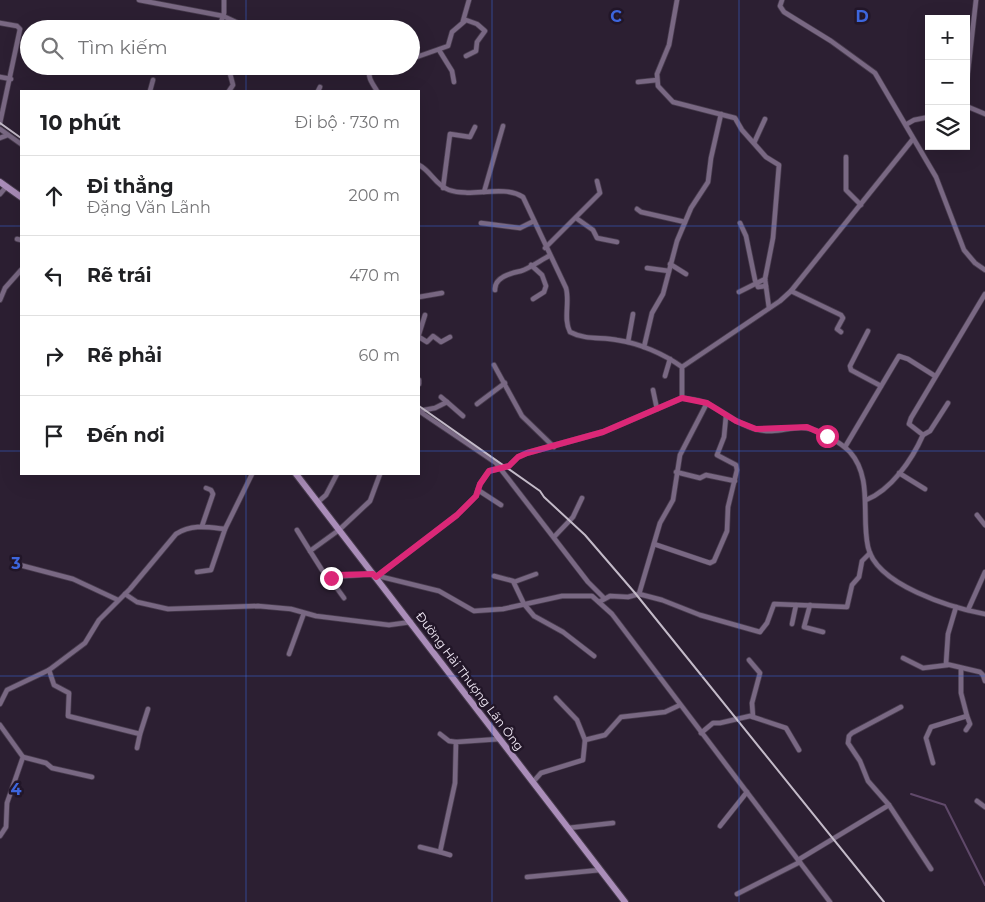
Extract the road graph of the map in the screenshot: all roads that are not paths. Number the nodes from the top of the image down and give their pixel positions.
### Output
1 (140, 0) edge
2 (224, 0) edge
3 (469, 0) edge
4 (677, 0) edge
5 (782, 0) edge
6 (976, 0) edge
7 (223, 16) junction
8 (222, 20) edge
9 (232, 20) edge
10 (463, 21) junction
11 (0, 23) edge
12 (439, 50) junction
13 (420, 56) edge
14 (466, 56) dead end
15 (969, 60) edge
16 (230, 75) edge
17 (368, 75) edge
18 (0, 77) edge
19 (11, 79) junction
20 (152, 80) dead end
21 (657, 80) junction
22 (454, 82) dead end
23 (638, 82) dead end
24 (150, 90) edge
25 (230, 90) edge
26 (375, 90) edge
27 (970, 108) edge
28 (721, 114) junction
29 (985, 114) edge
30 (925, 118) edge
31 (766, 119) dead end
32 (0, 123) edge
33 (907, 124) junction
34 (503, 126) dead end
35 (475, 127) dead end
36 (0, 129) edge
37 (8, 134) junction
38 (0, 138) edge
39 (913, 139) junction
40 (20, 143) edge
41 (754, 143) junction
42 (846, 158) dead end
43 (420, 166) edge
44 (597, 181) dead end
45 (0, 182) edge
46 (6, 187) junction
47 (443, 188) junction
48 (484, 192) junction
49 (0, 194) edge
50 (20, 196) edge
51 (861, 205) junction
52 (637, 209) dead end
53 (576, 218) junction
54 (534, 221) junction
55 (685, 222) junction
56 (481, 223) dead end
57 (740, 223) dead end
58 (617, 242) dead end
59 (545, 248) junction
60 (549, 256) junction
61 (670, 264) junction
62 (531, 265) junction
63 (647, 268) dead end
64 (985, 270) edge
65 (20, 271) edge
66 (669, 271) junction
67 (686, 274) dead end
68 (765, 279) junction
69 (757, 284) junction
70 (766, 286) junction
71 (495, 290) dead end
72 (791, 291) junction
73 (739, 292) dead end
74 (442, 293) dead end
75 (985, 294) edge
76 (420, 297) edge
77 (533, 299) dead end
78 (0, 300) edge
79 (769, 308) junction
80 (633, 314) dead end
81 (425, 315) dead end
82 (868, 331) dead end
83 (420, 332) edge
84 (841, 332) dead end
85 (420, 337) edge
86 (450, 337) dead end
87 (628, 342) junction
88 (644, 348) junction
89 (670, 359) junction
90 (494, 365) dead end
91 (682, 367) junction
92 (665, 376) dead end
93 (935, 376) junction
94 (505, 383) junction
95 (881, 386) junction
96 (653, 390) dead end
97 (441, 397) dead end
98 (682, 398) junction
99 (447, 402) junction
100 (707, 403) junction
101 (948, 403) dead end
102 (477, 404) dead end
103 (657, 408) junction
104 (420, 411) edge
105 (420, 412) edge
106 (463, 416) dead end
107 (726, 416) junction
108 (923, 435) junction
109 (554, 447) junction
110 (845, 447) junction
111 (499, 467) junction
112 (676, 472) junction
113 (899, 473) junction
114 (252, 475) edge
115 (297, 475) edge
116 (336, 475) edge
117 (380, 475) edge
118 (735, 481) junction
119 (206, 488) dead end
120 (925, 489) dead end
121 (478, 490) junction
122 (582, 498) dead end
123 (866, 500) junction
124 (318, 502) junction
125 (501, 505) dead end
126 (977, 515) dead end
127 (985, 525) edge
128 (202, 526) junction
129 (225, 529) junction
130 (297, 530) dead end
131 (339, 530) junction
132 (554, 538) junction
133 (654, 544) junction
134 (310, 551) junction
135 (870, 553) junction
136 (16, 564) dead end
137 (322, 570) dead end
138 (197, 572) dead end
139 (985, 572) edge
140 (536, 574) dead end
141 (376, 576) junction
142 (494, 576) dead end
143 (514, 582) junction
144 (125, 594) junction
145 (639, 594) junction
146 (344, 598) dead end
147 (118, 600) junction
148 (602, 600) junction
149 (524, 604) junction
150 (796, 605) junction
151 (810, 605) junction
152 (956, 608) junction
153 (968, 610) junction
154 (304, 613) junction
155 (985, 614) edge
156 (411, 622) junction
157 (792, 624) dead end
158 (823, 632) dead end
159 (289, 654) dead end
160 (594, 656) dead end
161 (903, 658) dead end
162 (749, 660) dead end
163 (948, 665) junction
164 (962, 668) junction
165 (49, 670) junction
166 (985, 681) edge
167 (556, 698) dead end
168 (0, 704) edge
169 (680, 704) junction
170 (901, 707) dead end
171 (148, 709) dead end
172 (967, 716) junction
173 (753, 717) junction
174 (0, 725) edge
175 (966, 730) dead end
176 (701, 733) junction
177 (140, 734) junction
178 (440, 734) dead end
179 (500, 739) junction
180 (585, 740) junction
181 (456, 742) junction
182 (138, 748) dead end
183 (799, 750) dead end
184 (23, 758) junction
185 (933, 763) dead end
186 (92, 777) dead end
187 (533, 782) junction
188 (747, 792) junction
189 (977, 801) dead end
190 (889, 805) junction
191 (985, 807) edge
192 (613, 823) dead end
193 (720, 826) dead end
194 (568, 828) junction
195 (0, 836) edge
196 (420, 847) dead end
197 (440, 852) junction
198 (450, 855) dead end
199 (799, 861) junction
200 (931, 869) dead end
201 (600, 870) junction
202 (527, 877) dead end
203 (737, 894) dead end
204 (624, 902) edge
205 (830, 902) edge

1 - 7 street
2 - 7 street
3 - 10 street
4 - 21 street
5 - 33 street
6 - 15 street
7 - 8 street
7 - 9 street
10 - 12 street
10 - 14 street
11 - 19 street
12 - 13 street
12 - 22 street
16 - 25 street
17 - 26 street
18 - 19 street
19 - 32 street
20 - 24 street
21 - 23 street
21 - 28 street
27 - 29 street
28 - 41 street
28 - 55 street
30 - 33 street
31 - 41 street
33 - 39 street
34 - 48 street
35 - 47 street
36 - 37 street
37 - 38 street
37 - 40 street
39 - 51 street
39 - 64 street
41 - 68 street
42 - 51 street
43 - 47 street
44 - 53 street
45 - 46 street
46 - 49 street
46 - 50 street
47 - 48 street
48 - 54 street
51 - 72 street
52 - 55 street
53 - 58 street
53 - 59 street
54 - 56 street
54 - 59 street
55 - 61 street
57 - 69 street
59 - 60 street
60 - 62 street
60 - 87 street
61 - 66 street
61 - 67 street
62 - 71 street
62 - 77 street
63 - 66 street
65 - 78 street
66 - 88 street
68 - 69 street
68 - 70 street
69 - 70 street
69 - 73 street
70 - 79 street
72 - 79 street
72 - 84 street
74 - 76 street
75 - 93 street
79 - 91 street
80 - 87 street
81 - 83 street
82 - 95 street
85 - 86 street
87 - 88 street
88 - 89 street
89 - 91 street
89 - 92 street
90 - 94 street
91 - 98 street
93 - 95 street
93 - 108 street
94 - 102 street
94 - 109 street
95 - 110 street
96 - 103 street
97 - 99 street
98 - 100 street
98 - 103 street
99 - 104 street
99 - 106 street
100 - 107 street
100 - 112 street
101 - 108 street
103 - 109 street
105 - 111 street
107 - 110 street
107 - 118 street
108 - 113 street
109 - 111 street
110 - 123 street
111 - 121 street
111 - 132 street
112 - 118 street
112 - 133 street
113 - 120 street
113 - 123 street
114 - 129 street
115 - 124 street, Đường Hải Thượng Lãn Ông
116 - 124 street
117 - 131 street
118 - 133 street
119 - 128 street
121 - 125 street
121 - 141 street
122 - 132 street
123 - 135 street
124 - 131 street, Đường Hải Thượng Lãn Ông
126 - 127 street
128 - 129 street
128 - 144 street
129 - 138 street
130 - 134 street
131 - 134 street
131 - 141 street, Đường Hải Thượng Lãn Ông
132 - 148 street
133 - 145 street
134 - 137 street
135 - 151 street
135 - 152 street
136 - 147 street
139 - 153 street
140 - 143 street
141 - 146 street
141 - 149 street
141 - 156 street, Đường Hải Thượng Lãn Ông
142 - 143 street
143 - 149 street
144 - 147 street
144 - 154 street
145 - 148 street
145 - 150 street
147 - 165 street
148 - 149 street
148 - 169 street
149 - 160 street
150 - 151 street
150 - 157 street
151 - 158 street
152 - 153 street
152 - 163 street
153 - 155 street
154 - 156 street
154 - 159 street
156 - 179 street, Đường Hải Thượng Lãn Ông
161 - 163 street
162 - 173 street
163 - 164 street
164 - 166 street
164 - 172 street
165 - 168 street
165 - 177 street
167 - 180 street
169 - 176 street
169 - 180 street
170 - 190 street
171 - 177 street
172 - 175 street
172 - 185 street
173 - 176 street
173 - 183 street
174 - 184 street
176 - 188 street
177 - 182 street
178 - 181 street
179 - 181 street
179 - 187 street, Đường Hải Thượng Lãn Ông
180 - 187 street
181 - 197 street
184 - 186 street
184 - 195 street
187 - 194 street, Đường Hải Thượng Lãn Ông
188 - 193 street
188 - 199 street
189 - 191 street
190 - 199 street
190 - 200 street
192 - 194 street
194 - 201 street, Đường Hải Thượng Lãn Ông
196 - 197 street
197 - 198 street
199 - 203 street
199 - 205 street
201 - 202 street
201 - 204 street, Đường Hải Thượng Lãn Ông

